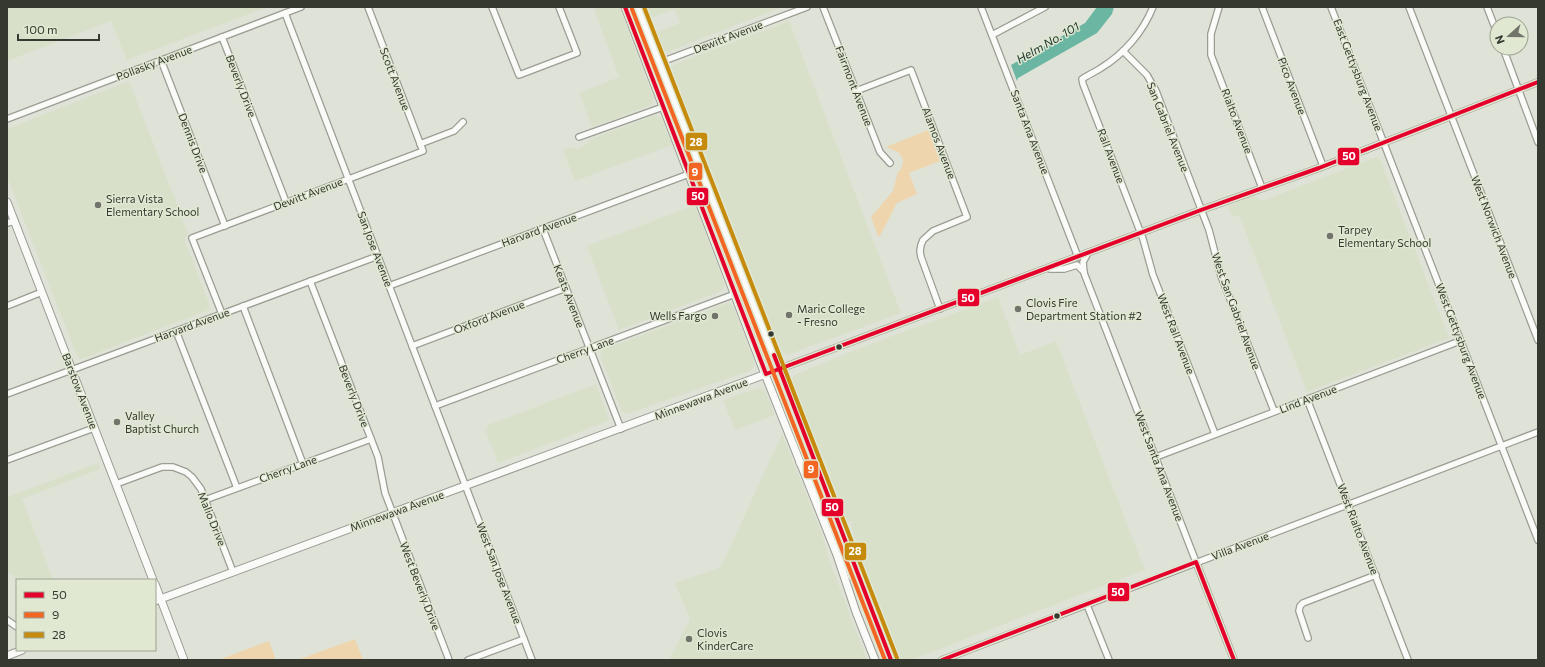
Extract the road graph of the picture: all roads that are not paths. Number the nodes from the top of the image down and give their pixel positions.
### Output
1 (301, 7) edge
2 (368, 7) edge
3 (492, 7) edge
4 (559, 7) edge
5 (625, 7) edge
6 (638, 7) edge
7 (807, 7) edge
8 (823, 7) edge
9 (981, 7) edge
10 (1045, 7) edge
11 (1153, 7) edge
12 (1219, 7) edge
13 (1262, 7) edge
14 (1332, 7) edge
15 (1409, 7) edge
16 (285, 13) junction
17 (992, 35) junction
18 (222, 37) junction
19 (1123, 51) junction
20 (1506, 56) edge
21 (160, 60) junction
22 (659, 63) junction
23 (648, 68) junction
24 (1538, 82) edge
25 (1519, 90) junction
26 (856, 91) junction
27 (663, 107) junction
28 (1451, 115) junction
29 (7, 119) edge
30 (463, 122) dead end
31 (578, 137) dead end
32 (1384, 142) junction
33 (1538, 142) edge
34 (420, 144) junction
35 (423, 151) joint
36 (890, 163) dead end
37 (699, 166) junction
38 (1323, 166) junction
39 (689, 174) junction
40 (348, 179) junction
41 (1262, 188) junction
42 (710, 195) junction
43 (7, 202) edge
44 (286, 202) junction
45 (1202, 210) junction
46 (14, 221) junction
47 (7, 223) edge
48 (224, 226) junction
49 (543, 229) junction
50 (1141, 233) junction
51 (1089, 253) junction
52 (378, 256) junction
53 (1078, 257) junction
54 (1046, 269) junction
55 (1084, 273) junction
56 (310, 281) junction
57 (389, 286) junction
58 (566, 288) junction
59 (42, 292) junction
60 (735, 294) junction
61 (7, 306) edge
62 (243, 306) junction
63 (940, 309) junction
64 (222, 314) junction
65 (176, 331) junction
66 (1538, 340) edge
67 (1460, 341) junction
68 (412, 346) junction
69 (589, 348) junction
70 (72, 370) junction
71 (780, 370) junction
72 (766, 374) junction
73 (7, 394) edge
74 (1307, 399) junction
75 (435, 406) junction
76 (1274, 411) junction
77 (94, 428) junction
78 (621, 429) junction
79 (1538, 432) edge
80 (1215, 434) junction
81 (371, 439) junction
82 (1501, 446) junction
83 (1156, 457) junction
84 (7, 460) edge
85 (800, 462) junction
86 (303, 464) junction
87 (116, 484) junction
88 (466, 486) junction
89 (237, 488) junction
90 (205, 500) junction
91 (1349, 504) junction
92 (392, 513) junction
93 (838, 524) junction
94 (828, 532) junction
95 (1538, 540) edge
96 (1196, 562) junction
97 (233, 572) junction
98 (1376, 575) junction
99 (153, 579) edge
100 (860, 582) junction
101 (156, 589) edge
102 (158, 600) edge
103 (1087, 605) junction
104 (7, 620) edge
105 (16, 626) edge
106 (1308, 638) dead end
107 (524, 639) junction
108 (20, 651) edge
109 (7, 656) edge
110 (184, 660) edge
111 (449, 660) edge
112 (468, 660) edge
113 (532, 660) edge
114 (875, 660) edge
115 (891, 660) edge
116 (942, 660) edge
117 (1109, 660) edge
118 (1234, 660) edge
119 (1408, 660) edge

1 - 16 street, Pollasky Avenue
2 - 34 street, Scott Avenue
3 - 4 street
5 - 23 main road
6 - 22 main road
7 - 22 street, Dewitt Avenue
8 - 26 street, Fairmont Avenue
9 - 17 street, Santa Ana Avenue
10 - 17 street
11 - 19 street
12 - 41 street, Rialto Avenue
13 - 38 street, Pico Avenue
14 - 32 street, East Gettysburg Avenue
15 - 28 street, West Norwich Avenue
16 - 18 street, Pollasky Avenue
16 - 40 street, San Jose Avenue
17 - 53 street, Santa Ana Avenue
18 - 21 street, Pollasky Avenue
18 - 44 street, Beverly Drive
19 - 45 street, San Gabriel Avenue
19 - 50 street, Rall Avenue
20 - 25 street
21 - 29 street, Pollasky Avenue
21 - 48 street, Dennis Drive
22 - 23 street, Dewitt Avenue
22 - 37 main road
23 - 27 main road
24 - 25 street, Minnewawa Avenue
25 - 28 street, Minnewawa Avenue
25 - 33 street
26 - 36 street, Fairmont Avenue
26 - 63 street, Alamos Avenue
27 - 31 street
27 - 37 main road
27 - 39 main road
28 - 32 street, Minnewawa Avenue
28 - 66 street, West Norwich Avenue
30 - 34 street
32 - 38 street, Minnewawa Avenue
32 - 67 street, West Gettysburg Avenue
34 - 35 street, Scott Avenue
35 - 40 street, Dewitt Avenue
37 - 42 main road
38 - 41 street, Minnewawa Avenue
39 - 42 main road
39 - 49 street, Harvard Avenue
39 - 60 main road
40 - 44 street, Dewitt Avenue
40 - 52 street, San Jose Avenue
41 - 45 street, Minnewawa Avenue
42 - 71 main road
43 - 46 main road, Barstow Avenue
44 - 48 street, Dewitt Avenue
45 - 50 street, Minnewawa Avenue
45 - 76 street, West San Gabriel Avenue
46 - 47 street
46 - 59 main road, Barstow Avenue
48 - 64 street, Dewitt Avenue
49 - 57 street, Harvard Avenue
49 - 58 street, Keats Avenue
50 - 51 street, Minnewawa Avenue
50 - 80 street, West Rall Avenue
51 - 53 street, Minnewawa Avenue
51 - 55 street
52 - 56 street, Harvard Avenue
52 - 57 street, San Jose Avenue
53 - 54 street, Minnewawa Avenue
54 - 55 street
54 - 63 street, Minnewawa Avenue
55 - 83 street, West Santa Ana Avenue
56 - 62 street, Harvard Avenue
56 - 81 street, Beverly Drive
57 - 68 street, San Jose Avenue
58 - 68 street, Oxford Avenue
58 - 69 street, Keats Avenue
59 - 61 street
59 - 70 main road, Barstow Avenue
60 - 69 street, Cherry Lane
60 - 72 main road
62 - 64 street, Harvard Avenue
62 - 86 street
63 - 71 street, Minnewawa Avenue
64 - 65 street, Harvard Avenue
65 - 70 street, Harvard Avenue
65 - 89 street
67 - 74 street, Lind Avenue
67 - 82 street, West Gettysburg Avenue
68 - 75 street, San Jose Avenue
69 - 75 street, Cherry Lane
69 - 78 street, Keats Avenue
70 - 73 street, Harvard Avenue
70 - 77 main road, Barstow Avenue
71 - 72 street, Minnewawa Avenue
71 - 93 main road
72 - 78 main road, Minnewawa Avenue
72 - 85 main road
74 - 76 street, Lind Avenue
74 - 91 street, West Rialto Avenue
75 - 88 street, San Jose Avenue
76 - 80 street, Lind Avenue
77 - 84 street
77 - 87 main road, Barstow Avenue
78 - 88 main road, Minnewawa Avenue
79 - 82 street, Villa Avenue
80 - 83 street, Lind Avenue
81 - 86 street, Cherry Lane
81 - 92 street, Beverly Drive
82 - 91 street, Villa Avenue
82 - 95 street, West Gettysburg Avenue
83 - 96 street, West Santa Ana Avenue
85 - 93 main road
85 - 94 main road
86 - 89 street, Cherry Lane
87 - 90 street, Malio Drive
87 - 99 main road, Barstow Avenue
88 - 92 main road, Minnewawa Avenue
88 - 107 street, West San Jose Avenue
89 - 90 street, Cherry Lane
90 - 97 street, Malio Drive
91 - 96 street, Villa Avenue
91 - 98 street, West Rialto Avenue
92 - 97 main road, Minnewawa Avenue
92 - 111 street, West Beverly Drive
93 - 100 main road
94 - 100 main road
94 - 114 main road
96 - 103 street, Villa Avenue
96 - 118 street, West Santa Ana Avenue
97 - 102 main road, Minnewawa Avenue
98 - 106 street
98 - 119 street, West Rialto Avenue
100 - 115 main road
101 - 102 main road
102 - 110 main road
103 - 116 street, Villa Avenue
103 - 117 street
104 - 105 street
107 - 112 street
107 - 113 street, West San Jose Avenue
108 - 109 main road

